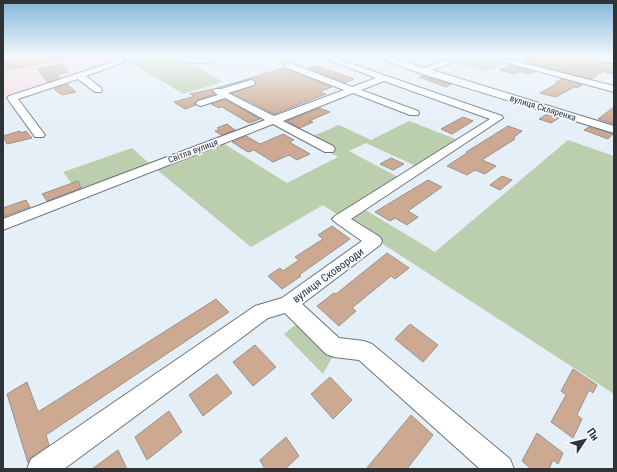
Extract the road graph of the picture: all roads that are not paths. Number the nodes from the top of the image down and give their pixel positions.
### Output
1 (71, 79) edge
2 (84, 79) edge
3 (324, 79) edge
4 (392, 79) edge
5 (453, 79) edge
6 (575, 79) edge
7 (388, 80) junction
8 (251, 83) dead end
9 (614, 89) edge
10 (98, 90) dead end
11 (353, 90) junction
12 (222, 93) junction
13 (201, 103) dead end
14 (414, 113) dead end
15 (274, 120) junction
16 (614, 130) edge
17 (39, 135) dead end
18 (329, 149) dead end
19 (3, 225) edge
20 (288, 304) junction
21 (41, 469) edge
22 (500, 469) edge

1 - 17 street
2 - 10 street
3 - 11 street
4 - 7 street, Світла вулиця
5 - 16 street, вулиця Скляренка
6 - 9 street
7 - 11 street, Світла вулиця
7 - 20 street, вулиця Сковороди
8 - 12 street
11 - 14 street
11 - 15 street, Світла вулиця
12 - 13 street
12 - 15 street
15 - 18 street
15 - 19 street, Світла вулиця
20 - 21 street, вулиця Сковороди
20 - 22 street

